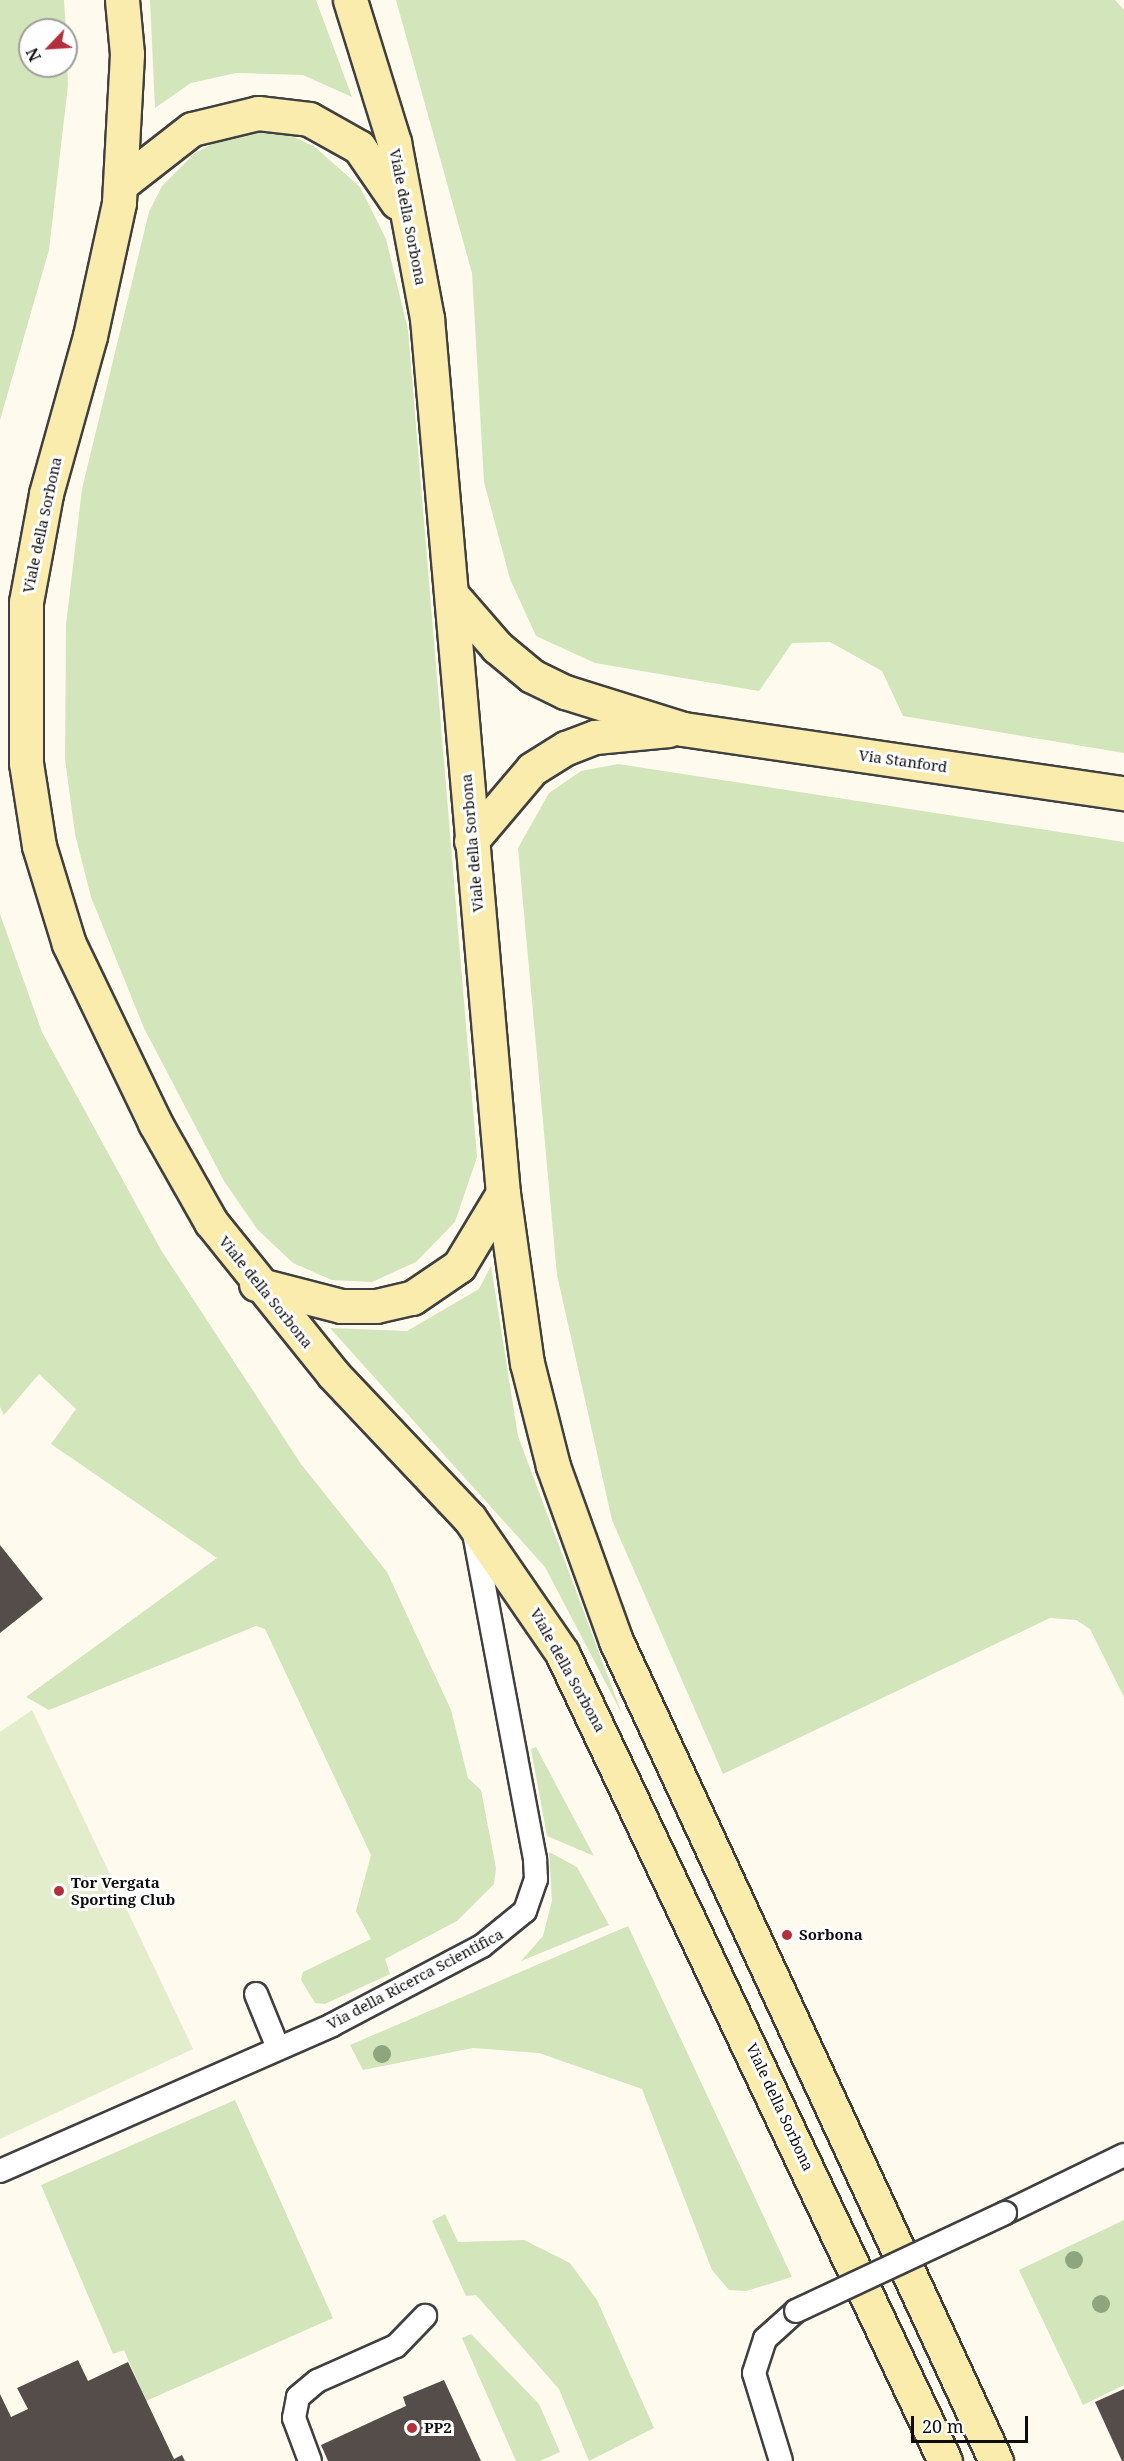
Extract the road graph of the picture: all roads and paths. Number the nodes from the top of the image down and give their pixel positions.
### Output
1 (122, 0) edge
2 (350, 0) edge
3 (120, 185) junction
4 (415, 245) junction
5 (452, 596) junction
6 (682, 729) junction
7 (1124, 793) edge
8 (471, 841) junction
9 (503, 1193) junction
10 (256, 1284) junction
11 (470, 1519) junction
12 (256, 1994) dead end
13 (278, 2048) junction
14 (1124, 2155) edge
15 (0, 2171) edge
16 (904, 2260) junction
17 (425, 2316) dead end
18 (310, 2461) edge
19 (781, 2461) edge
20 (945, 2461) edge
21 (996, 2461) edge

1 - 3 street, Viale della Sorbona
2 - 4 street, Viale della Sorbona
3 - 4 street
3 - 10 street, Viale della Sorbona
4 - 5 street, Viale della Sorbona
5 - 6 street, Via Stanford
5 - 8 street, Viale della Sorbona
6 - 7 street, Via Stanford
6 - 8 street, Via Stanford
8 - 9 street, Viale della Sorbona
9 - 10 street
9 - 16 street, Viale della Sorbona
10 - 11 street, Viale della Sorbona
11 - 13 lane, Via della Ricerca Scientifica
11 - 20 street, Viale della Sorbona
12 - 13 lane
13 - 15 lane, Via della Ricerca Scientifica
14 - 16 lane, bridge
16 - 19 lane, bridge
16 - 21 street, Viale della Sorbona
17 - 18 lane

